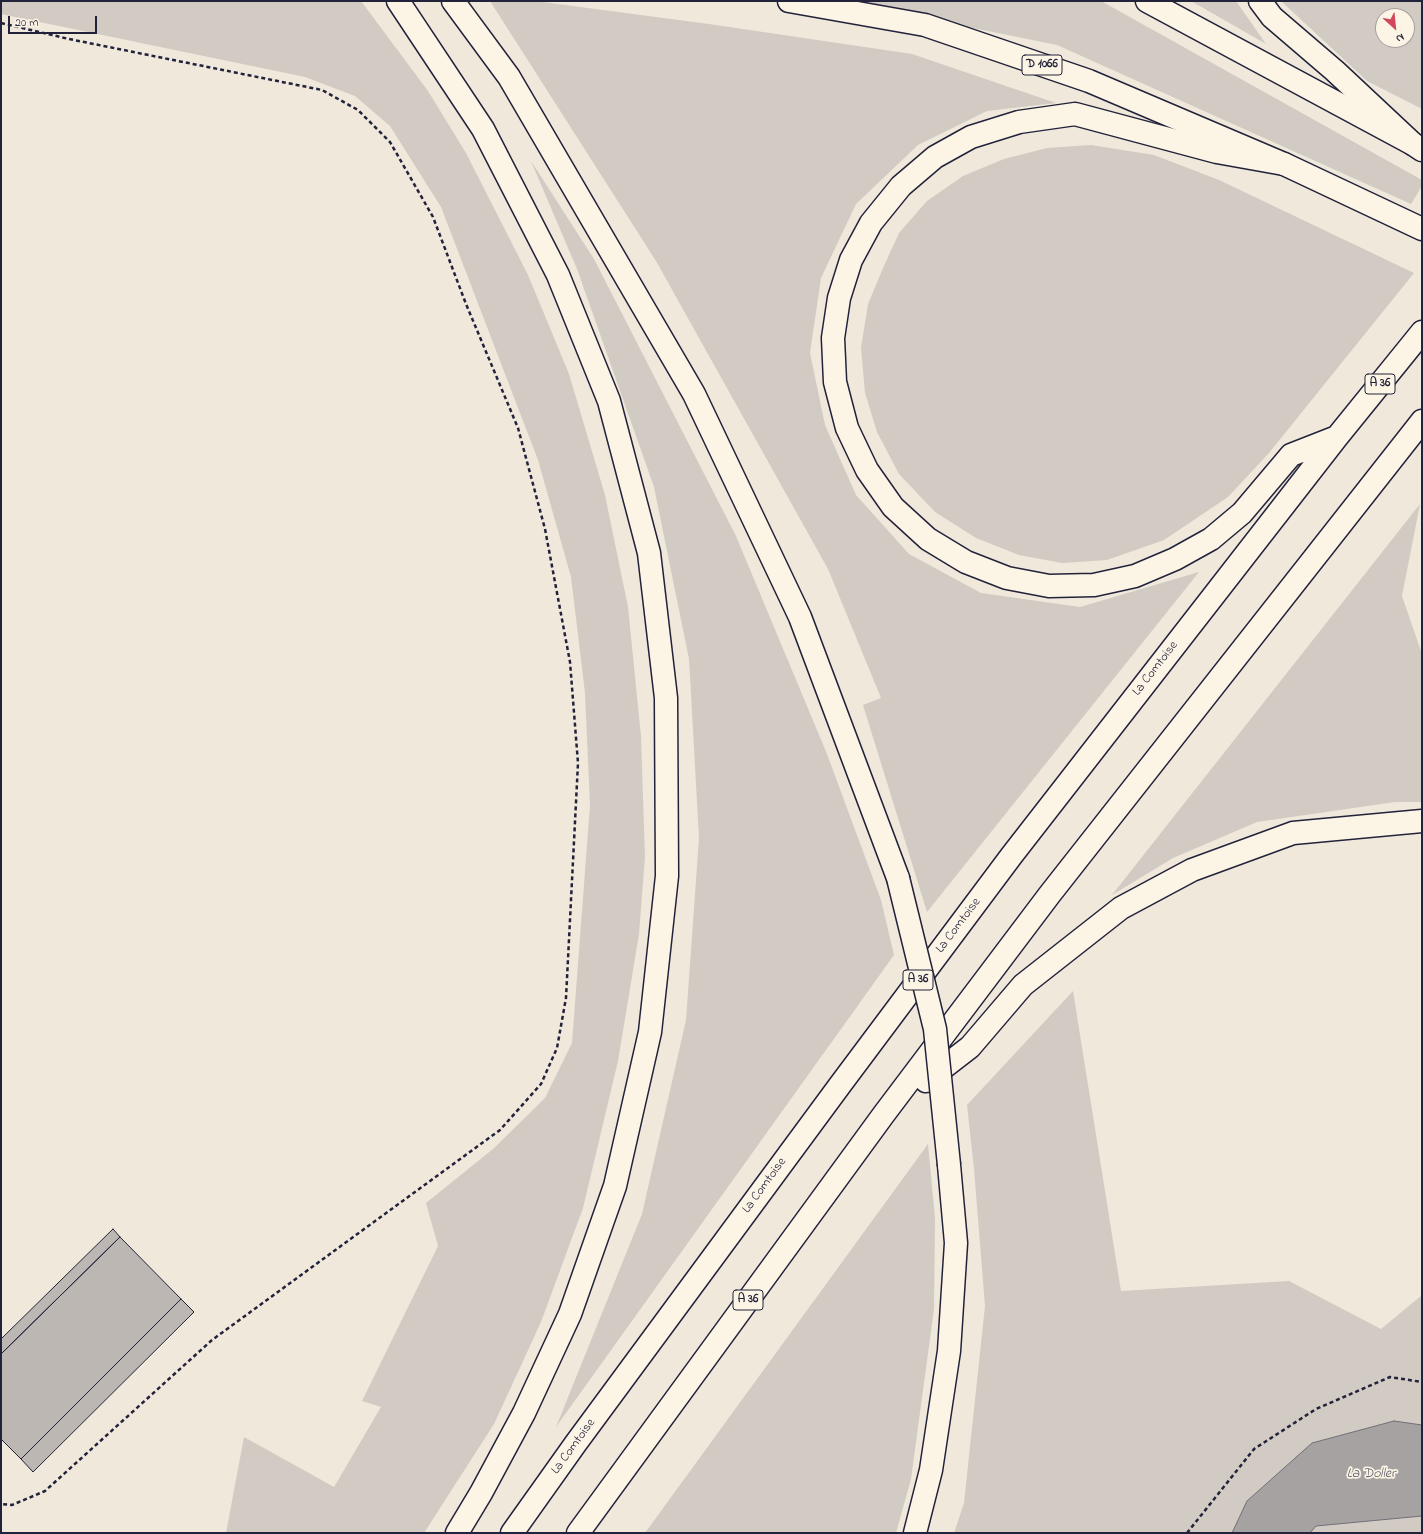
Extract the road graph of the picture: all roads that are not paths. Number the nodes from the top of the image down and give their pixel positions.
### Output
1 (398, 1) edge
2 (453, 1) edge
3 (789, 1) edge
4 (1147, 1) edge
5 (1260, 1) edge
6 (1417, 147) edge
7 (1284, 164) junction
8 (1422, 229) edge
9 (1422, 332) edge
10 (1422, 421) edge
11 (1338, 436) junction
12 (1422, 821) edge
13 (884, 1114) junction
14 (457, 1533) edge
15 (512, 1533) edge
16 (578, 1533) edge
17 (915, 1533) edge

1 - 14 highway
2 - 17 highway, bridge
3 - 7 highway, D 1066
4 - 6 highway
5 - 6 highway
7 - 8 highway, D 1066
7 - 11 highway
9 - 11 highway, La Comtoise / A 36
10 - 13 highway, A 36
11 - 15 highway, La Comtoise / A 36
12 - 13 highway
13 - 16 highway, A 36

